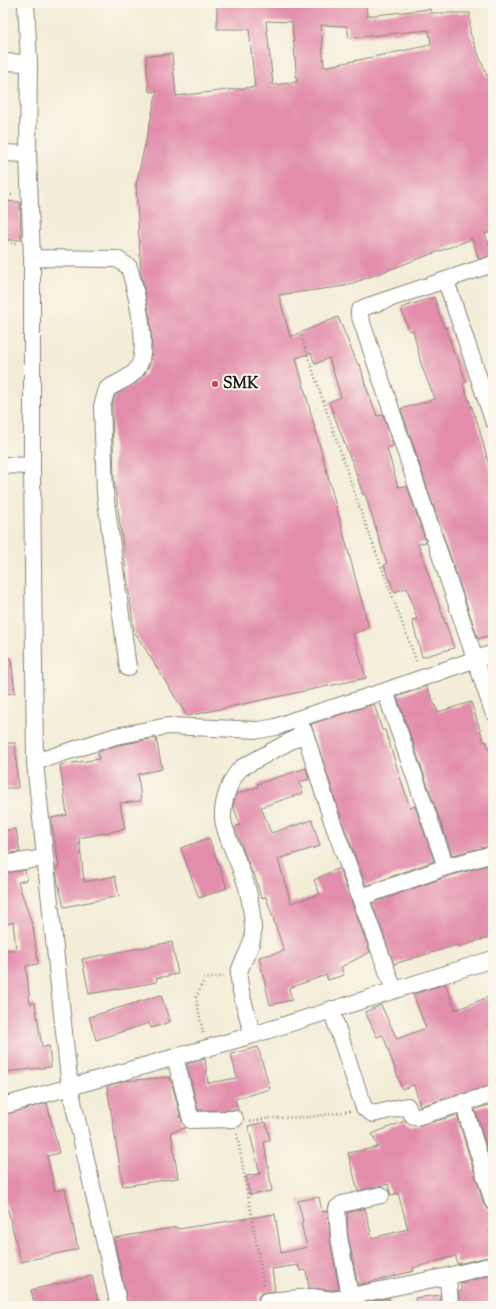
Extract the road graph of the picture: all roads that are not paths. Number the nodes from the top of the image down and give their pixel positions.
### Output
1 (26, 3) edge
2 (3, 62) edge
3 (29, 63) junction
4 (3, 153) edge
5 (28, 154) junction
6 (32, 258) junction
7 (493, 264) edge
8 (446, 281) junction
9 (493, 420) edge
10 (3, 465) edge
11 (32, 466) junction
12 (493, 653) edge
13 (476, 659) junction
14 (128, 668) dead end
15 (385, 691) junction
16 (493, 712) edge
17 (301, 726) junction
18 (35, 762) junction
19 (493, 854) edge
20 (45, 858) junction
21 (3, 864) edge
22 (446, 867) junction
23 (362, 897) junction
24 (493, 959) edge
25 (394, 990) junction
26 (331, 1009) junction
27 (253, 1035) junction
28 (175, 1057) junction
29 (70, 1088) junction
30 (493, 1094) edge
31 (463, 1102) junction
32 (3, 1106) edge
33 (235, 1119) road end
34 (490, 1179) edge
35 (381, 1195) dead end
36 (493, 1202) edge
37 (493, 1265) edge
38 (448, 1276) junction
39 (350, 1296) junction
40 (267, 1301) road end
41 (333, 1303) edge
42 (119, 1306) edge
43 (450, 1306) edge

1 - 3 street
2 - 3 street
3 - 5 street
4 - 5 street
5 - 6 street
6 - 11 street
6 - 14 street
7 - 8 street
8 - 9 street
8 - 13 street
10 - 11 street
11 - 18 street
12 - 13 street
13 - 15 street
13 - 16 street
15 - 17 street
15 - 22 street
17 - 18 street
17 - 23 street
17 - 27 street
18 - 20 street
19 - 22 street
20 - 21 street
20 - 29 street
22 - 23 street
23 - 25 street
24 - 25 street
25 - 26 street
26 - 27 street
26 - 31 street
27 - 28 street
28 - 29 street
28 - 33 street
29 - 32 street
29 - 42 street
30 - 31 street
31 - 34 street
34 - 36 street
35 - 39 street
37 - 38 street
38 - 39 street
38 - 43 street
39 - 41 street
40 - 41 street

